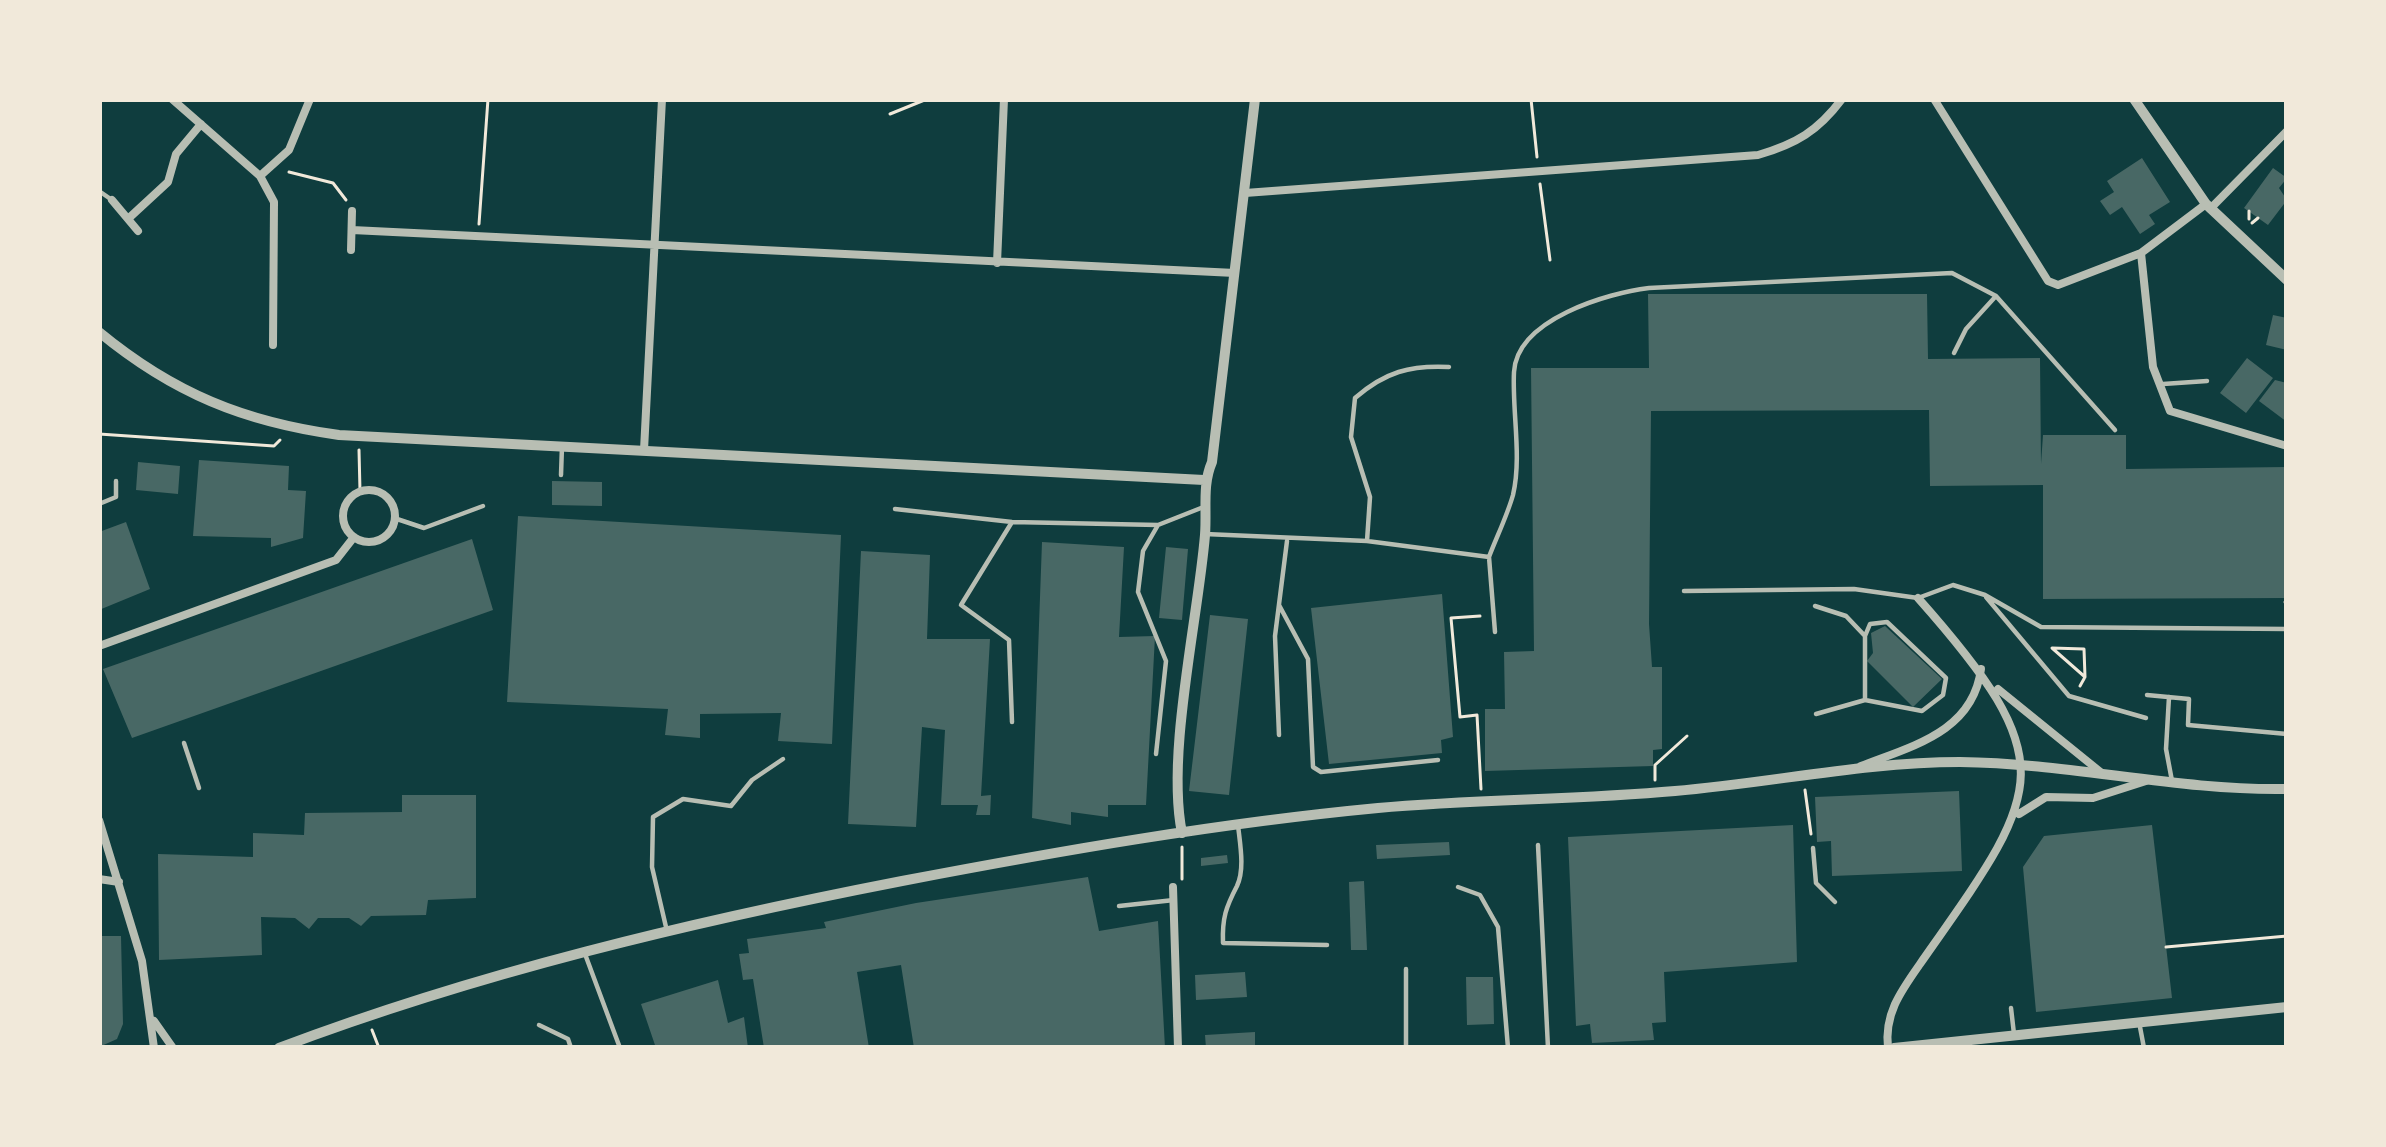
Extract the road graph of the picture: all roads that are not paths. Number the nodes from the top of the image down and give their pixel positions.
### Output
1 (172, 99) edge
2 (310, 99) edge
3 (662, 99) edge
4 (1004, 99) edge
5 (1255, 99) edge
6 (1842, 99) edge
7 (1934, 99) edge
8 (2134, 99) edge
9 (201, 124) junction
10 (2287, 130) edge
11 (260, 176) junction
12 (99, 190) edge
13 (1245, 193) junction
14 (112, 200) joint
15 (2208, 206) junction
16 (352, 211) road end
17 (129, 218) junction
18 (352, 230) junction
19 (139, 231) dead end
20 (655, 246) junction
21 (351, 250) dead end
22 (2141, 254) junction
23 (997, 263) junction
24 (1237, 273) junction
25 (2287, 280) edge
26 (1996, 296) junction
27 (99, 332) edge
28 (273, 344) dead end
29 (1954, 353) dead end
30 (1449, 367) dead end
31 (2207, 381) dead end
32 (2158, 386) junction
33 (2114, 430) dead end
34 (562, 446) junction
35 (2287, 446) edge
36 (644, 450) junction
37 (561, 476) dead end
38 (1204, 480) junction
39 (116, 482) dead end
40 (99, 504) edge
41 (483, 506) dead end
42 (1207, 506) junction
43 (895, 509) dead end
44 (394, 518) junction
45 (1012, 522) junction
46 (1158, 525) junction
47 (1205, 534) junction
48 (354, 537) junction
49 (1287, 541) junction
50 (1367, 541) junction
51 (1489, 556) junction
52 (1684, 591) dead end
53 (1985, 595) junction
54 (1918, 598) junction
55 (1280, 605) junction
56 (1815, 606) dead end
57 (2287, 628) edge
58 (1495, 632) dead end
59 (1865, 636) junction
60 (99, 646) edge
61 (1981, 669) junction
62 (1992, 684) junction
63 (2147, 695) dead end
64 (2169, 697) junction
65 (1865, 700) junction
66 (1816, 714) dead end
67 (2146, 718) dead end
68 (1012, 722) dead end
69 (2287, 734) edge
70 (1279, 735) dead end
71 (184, 742) dead end
72 (1156, 754) dead end
73 (783, 759) dead end
74 (1438, 760) dead end
75 (2021, 765) junction
76 (1859, 766) junction
77 (2105, 776) junction
78 (2147, 781) junction
79 (2173, 784) junction
80 (199, 788) dead end
81 (2287, 789) edge
82 (2015, 818) junction
83 (99, 820) edge
84 (1238, 825) junction
85 (1182, 833) junction
86 (1538, 844) dead end
87 (1813, 848) road end
88 (99, 879) edge
89 (118, 882) junction
90 (1173, 887) road end
91 (1458, 887) dead end
92 (1174, 900) junction
93 (1835, 902) dead end
94 (1119, 906) dead end
95 (667, 933) junction
96 (1328, 945) dead end
97 (585, 954) junction
98 (1406, 969) dead end
99 (2287, 1007) edge
100 (2012, 1008) dead end
101 (154, 1020) junction
102 (2139, 1021) junction
103 (539, 1025) dead end
104 (2014, 1034) junction
105 (154, 1048) edge
106 (173, 1048) edge
107 (279, 1048) edge
108 (571, 1048) edge
109 (620, 1048) edge
110 (1178, 1048) edge
111 (1406, 1048) edge
112 (1508, 1048) edge
113 (1548, 1048) edge
114 (1891, 1048) edge
115 (2144, 1048) edge

1 - 9 street
2 - 11 street
3 - 20 street
4 - 23 street
5 - 13 street
6 - 13 street
7 - 22 street
8 - 15 street
9 - 11 street
9 - 17 street
10 - 15 street
11 - 28 street
12 - 14 lane
13 - 24 street
14 - 17 street
15 - 22 street
15 - 25 street
16 - 18 street
17 - 19 street
18 - 20 street
18 - 21 street
20 - 23 street
20 - 36 street
22 - 32 street
23 - 24 street
24 - 38 street
26 - 29 lane
26 - 33 lane
26 - 51 lane
27 - 34 street
30 - 50 lane
31 - 32 lane
32 - 35 street
34 - 36 street
34 - 37 lane
36 - 38 street
38 - 42 street
39 - 40 lane
41 - 44 lane
42 - 46 lane
42 - 47 street
43 - 45 lane
44 - 48 street
44 - 48 street
45 - 46 lane
45 - 68 lane
46 - 72 lane
47 - 49 lane
47 - 85 street
48 - 60 street
49 - 50 lane
49 - 55 lane
50 - 51 lane
51 - 58 lane
52 - 54 lane
53 - 54 lane
53 - 57 lane
53 - 67 lane
54 - 61 street
55 - 70 lane
55 - 74 lane
56 - 59 lane
59 - 65 lane
59 - 65 lane
61 - 62 street
61 - 76 street
62 - 75 street
62 - 77 street
63 - 64 lane
64 - 69 lane
64 - 79 lane
65 - 66 lane
71 - 80 lane
73 - 95 lane
75 - 76 street
75 - 77 street
75 - 82 street
76 - 84 street
77 - 78 street
78 - 79 street
78 - 82 street
79 - 81 street
82 - 114 street
83 - 89 street
84 - 85 street
84 - 96 lane
85 - 95 street
86 - 113 lane
87 - 93 lane
88 - 89 street
89 - 101 street
90 - 92 street
91 - 112 lane
92 - 94 lane
92 - 110 street
95 - 97 street
97 - 107 street
97 - 109 lane
98 - 111 lane
99 - 102 street
100 - 104 lane
101 - 105 street
101 - 106 street
102 - 104 street
102 - 115 lane
103 - 108 lane
104 - 114 street

